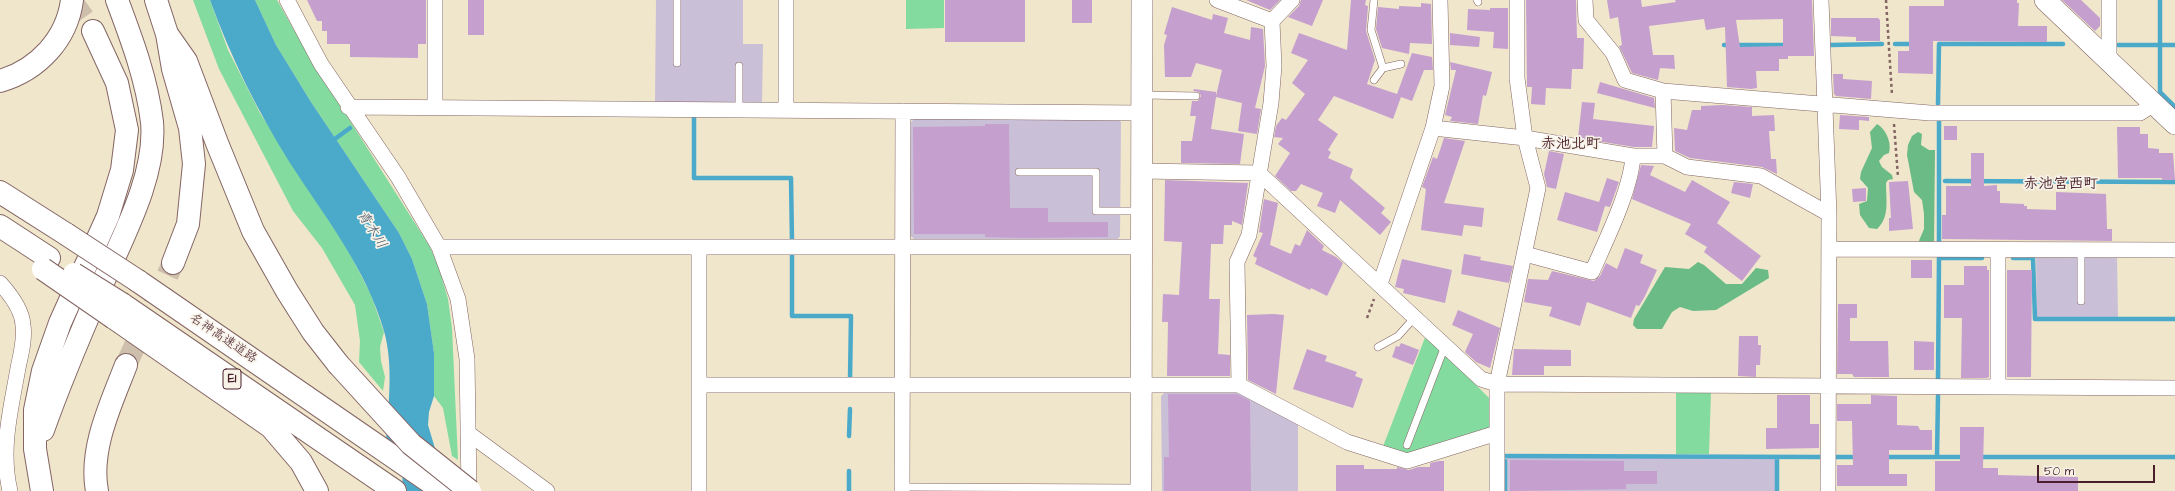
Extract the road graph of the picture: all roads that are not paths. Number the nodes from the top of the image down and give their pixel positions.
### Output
1 (72, 0) edge
2 (117, 0) edge
3 (156, 0) edge
4 (287, 0) edge
5 (435, 0) edge
6 (678, 0) edge
7 (786, 0) edge
8 (1142, 0) edge
9 (1217, 0) edge
10 (1292, 0) edge
11 (1374, 0) edge
12 (1440, 0) edge
13 (1517, 0) edge
14 (1585, 0) edge
15 (1821, 0) edge
16 (2044, 0) edge
17 (2109, 0) edge
18 (1272, 21) junction
19 (93, 31) tunnel mouth
20 (167, 34) junction
21 (2109, 62) junction
22 (677, 63) dead end
23 (1401, 64) dead end
24 (739, 66) dead end
25 (1383, 68) junction
26 (1374, 80) dead end
27 (0, 81) edge
28 (1663, 92) junction
29 (1196, 96) dead end
30 (1142, 104) junction
31 (1825, 104) junction
32 (2154, 104) junction
33 (348, 107) junction
34 (435, 107) junction
35 (739, 109) junction
36 (786, 109) junction
37 (903, 111) junction
38 (2175, 124) edge
39 (1433, 128) junction
40 (1526, 138) junction
41 (1633, 156) junction
42 (1665, 156) junction
43 (1142, 170) junction
44 (1019, 172) dead end
45 (1258, 173) junction
46 (0, 192) edge
47 (1142, 211) junction
48 (1829, 214) junction
49 (0, 226) edge
50 (0, 242) edge
51 (439, 247) junction
52 (699, 247) junction
53 (903, 247) junction
54 (1142, 247) junction
55 (1829, 249) junction
56 (1998, 250) junction
57 (2081, 250) junction
58 (2175, 250) edge
59 (1525, 254) junction
60 (173, 263) tunnel mouth
61 (46, 264) junction
62 (0, 284) edge
63 (1380, 284) junction
64 (2080, 301) dead end
65 (118, 311) junction
66 (1415, 317) junction
67 (1445, 346) junction
68 (1378, 347) dead end
69 (126, 365) tunnel mouth
70 (903, 384) junction
71 (1141, 384) junction
72 (1498, 384) junction
73 (699, 385) junction
74 (1239, 385) junction
75 (1827, 386) junction
76 (1998, 387) junction
77 (2175, 388) edge
78 (3, 430) edge
79 (468, 433) junction
80 (1497, 433) junction
81 (1406, 445) dead end
82 (36, 450) junction
83 (902, 489) edge
84 (1141, 490) edge
85 (10, 491) edge
86 (42, 491) edge
87 (97, 491) edge
88 (317, 491) edge
89 (395, 491) edge
90 (443, 491) edge
91 (469, 491) edge
92 (547, 491) edge
93 (699, 491) edge
94 (1497, 491) edge
95 (1828, 491) edge

1 - 27 highway
2 - 82 highway
3 - 20 highway
4 - 33 street
5 - 34 street
6 - 22 lane
7 - 36 street
8 - 30 street
9 - 18 street
10 - 18 street
11 - 25 lane
12 - 39 street
13 - 40 street
14 - 28 street
15 - 31 street
16 - 21 street
17 - 21 street
18 - 45 street
19 - 82 highway
20 - 60 highway
20 - 91 highway, bridge
21 - 32 street
23 - 25 lane
24 - 35 lane
25 - 26 lane
28 - 31 street
28 - 42 street
29 - 30 lane
30 - 37 street
30 - 43 street
31 - 32 street
31 - 48 street
32 - 38 street
33 - 34 street
33 - 51 street
34 - 35 street
35 - 36 street
36 - 37 street
37 - 53 street
39 - 40 street
39 - 63 street
40 - 41 street
40 - 59 street
41 - 42 street
41 - 59 street
42 - 48 street
43 - 45 street
43 - 47 street
44 - 47 lane
45 - 63 street
45 - 74 street
46 - 90 highway, 名神高速道路 / E1, bridge
47 - 54 street
48 - 55 street
49 - 61 highway, E1
50 - 61 highway
51 - 52 street
51 - 79 street
52 - 53 street
52 - 73 street
53 - 54 street
53 - 70 street
54 - 71 street
55 - 56 street
55 - 75 street
56 - 57 street
56 - 76 street
57 - 58 street
57 - 64 lane
59 - 72 street
61 - 65 highway, E1, bridge
62 - 78 street
63 - 66 street
65 - 88 highway
65 - 89 highway, E1
66 - 67 street
66 - 68 lane
67 - 72 street
67 - 81 lane
69 - 87 highway
70 - 71 street
70 - 73 street
70 - 83 street
71 - 74 street
71 - 84 street
72 - 75 street
72 - 80 street
73 - 93 street
74 - 80 street
75 - 76 street
75 - 95 street
76 - 77 street
78 - 85 street
79 - 91 street
79 - 92 street
80 - 94 street
82 - 86 highway
83 - 84 lane

